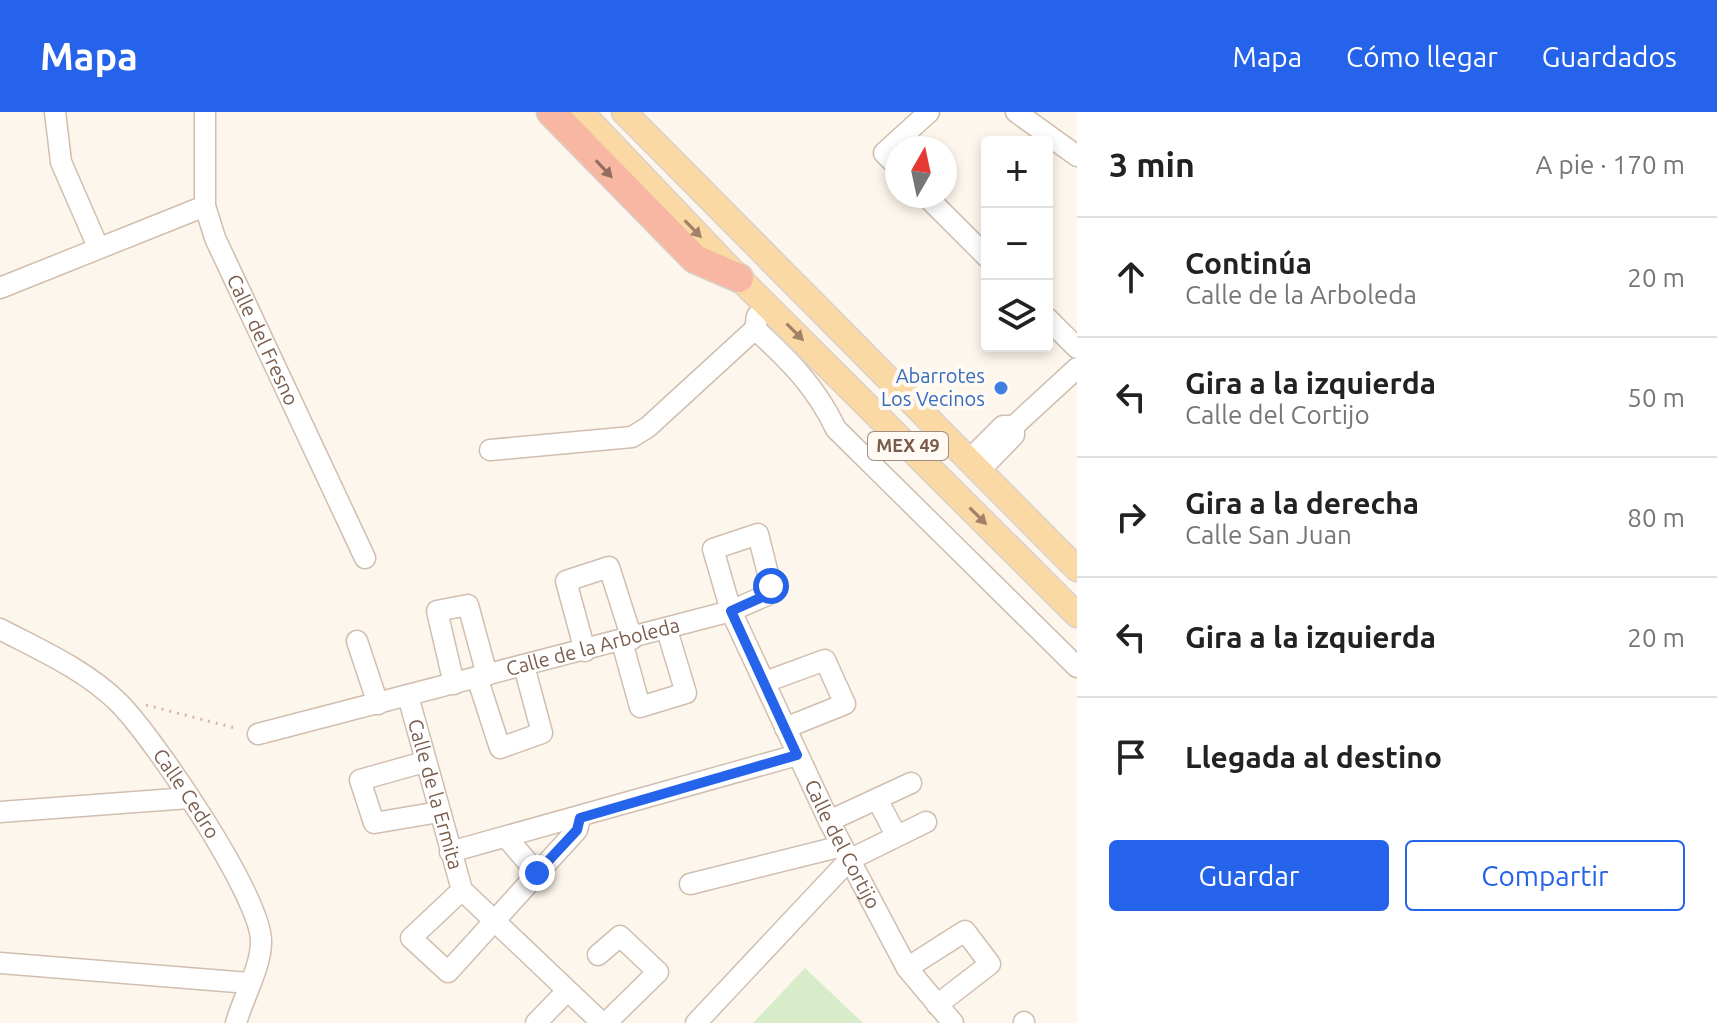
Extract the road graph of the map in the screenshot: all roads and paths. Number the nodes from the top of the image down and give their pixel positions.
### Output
1 (55, 112) edge
2 (205, 112) edge
3 (551, 112) edge
4 (581, 112) edge
5 (624, 112) edge
6 (929, 112) edge
7 (1016, 112) edge
8 (903, 136) edge
9 (1077, 156) edge
10 (205, 206) junction
11 (938, 208) edge
12 (98, 247) junction
13 (981, 251) edge
14 (749, 287) junction
15 (0, 288) edge
16 (1053, 324) edge
17 (755, 329) junction
18 (1077, 348) edge
19 (829, 367) junction
20 (1077, 368) edge
21 (821, 397) junction
22 (490, 450) dead end
23 (974, 465) junction
24 (365, 558) dead end
25 (1077, 569) edge
26 (771, 586) joint
27 (731, 611) junction
28 (1077, 615) edge
29 (0, 629) edge
30 (667, 630) junction
31 (627, 640) junction
32 (357, 641) dead end
33 (585, 651) junction
34 (524, 666) junction
35 (1077, 667) edge
36 (482, 676) junction
37 (765, 682) junction
38 (454, 684) junction
39 (408, 696) junction
40 (119, 703) junction
41 (378, 704) junction
42 (785, 728) junction
43 (258, 734) joint
44 (797, 755) junction
45 (424, 762) junction
46 (911, 783) dead end
47 (189, 798) junction
48 (877, 799) junction
49 (0, 812) edge
50 (439, 812) junction
51 (580, 818) junction
52 (829, 821) junction
53 (926, 822) dead end
54 (896, 835) junction
55 (506, 837) junction
56 (450, 852) junction
57 (845, 853) junction
58 (537, 873) junction
59 (690, 884) dead end
60 (462, 890) junction
61 (493, 920) junction
62 (598, 955) dead end
63 (0, 963) edge
64 (907, 968) junction
65 (249, 983) junction
66 (566, 992) junction
67 (937, 1005) junction
68 (236, 1023) edge
69 (536, 1023) edge
70 (604, 1023) edge
71 (696, 1023) edge
72 (953, 1023) edge

1 - 12 street
2 - 10 street, Calle del Fresno
3 -> 14 highway
4 -> 14 main road, MEX 49
5 - 23 main road, MEX 49
6 - 8 street
7 - 9 street
10 - 12 street
10 - 24 street, Calle del Fresno
11 - 13 street
12 - 15 street
14 - 17 street
14 -> 19 main road, MEX 49
16 - 18 street
17 - 21 street
17 - 22 street
19 - 21 street
19 -> 28 main road, MEX 49
20 - 23 street
21 - 35 street
23 - 25 main road, MEX 49
26 - 27 street, Calle de la Arboleda
26 - 27 street, Calle del Cortijo
27 - 30 street, Calle de la Arboleda
27 - 37 street, Calle del Cortijo
29 - 40 street, Calle Cedro
30 - 31 street, Calle de la Arboleda
30 - 31 street
31 - 33 street, Calle de la Arboleda
31 - 33 street
32 - 41 street
33 - 34 street, Calle de la Arboleda
34 - 36 street, Calle de la Arboleda
34 - 36 street
36 - 38 street, Calle de la Arboleda
36 - 38 street
37 - 42 street, Calle del Cortijo
37 - 42 street
38 - 39 street, Calle de la Arboleda
39 - 41 street, Calle de la Arboleda
39 - 45 street, Calle de la Ermita
40 - 43 path
40 - 47 street, Calle Cedro
41 - 43 street, Calle de la Arboleda
42 - 44 street, Calle del Cortijo
44 - 51 street
44 - 52 street, Calle del Cortijo
45 - 50 street, Calle de la Ermita
45 - 50 street
46 - 48 street
47 - 49 street
47 - 65 street, Calle Cedro
48 - 52 street
48 - 54 street
50 - 56 street, Calle de la Ermita
51 - 55 street
51 - 58 street
52 - 57 street, Calle del Cortijo
53 - 54 street
54 - 57 street
55 - 56 street
55 - 58 street
56 - 60 street, Calle de la Ermita
57 - 59 street
57 - 64 street, Calle del Cortijo
57 - 71 street
58 - 61 street
60 - 61 street, Calle de la Ermita
60 - 61 street
61 - 66 street, Calle de la Ermita
62 - 70 street
63 - 65 street
64 - 67 street, Calle del Cortijo
64 - 67 street
65 - 68 street, Calle Cedro
66 - 69 street
66 - 70 street, Calle de la Ermita
67 - 72 street, Calle del Cortijo

